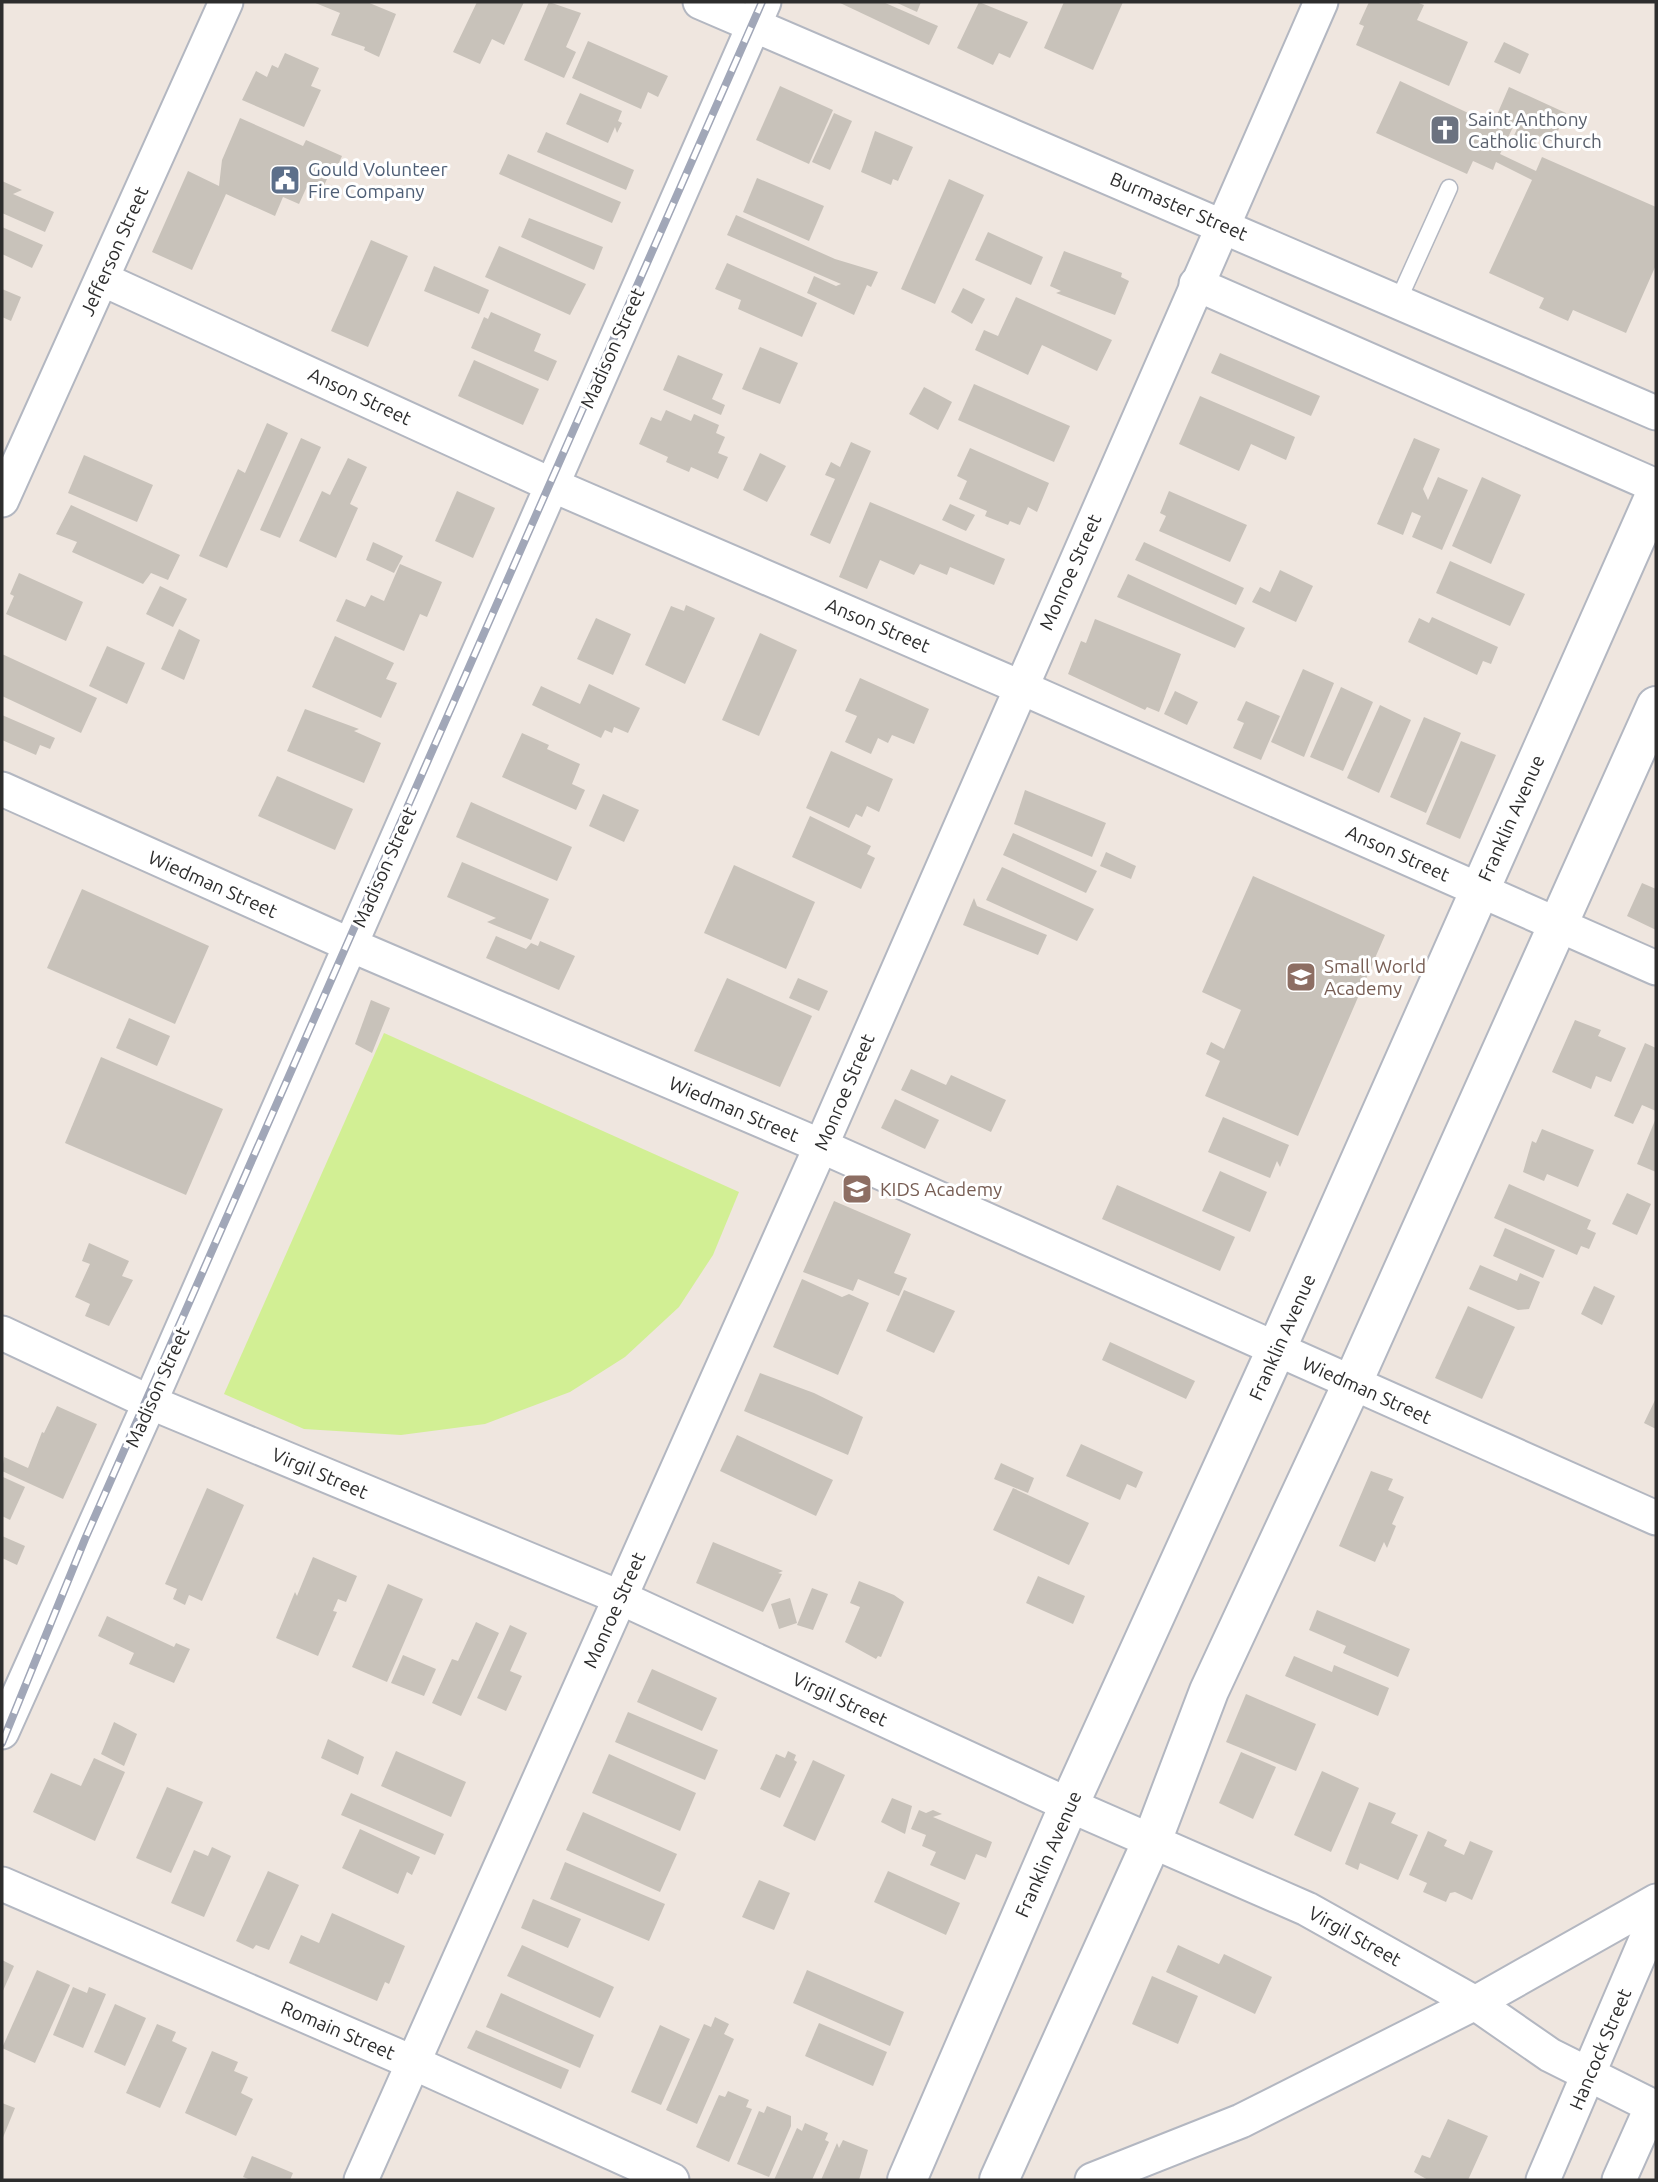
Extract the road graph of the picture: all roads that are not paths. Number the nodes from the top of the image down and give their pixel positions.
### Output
1 (226, 2) edge
2 (700, 2) edge
3 (1321, 2) edge
4 (759, 14) edge
5 (1450, 188) dead end
6 (1223, 225) junction
7 (102, 279) junction
8 (1196, 284) junction
9 (1398, 301) junction
10 (1656, 413) edge
11 (552, 485) junction
12 (1656, 486) edge
13 (1656, 493) edge
14 (2, 500) edge
15 (1020, 687) junction
16 (1656, 706) edge
17 (2, 789) edge
18 (1479, 889) junction
19 (1560, 925) junction
20 (350, 945) junction
21 (1656, 968) edge
22 (821, 1146) junction
23 (2, 1333) edge
24 (1276, 1350) junction
25 (1352, 1384) junction
26 (150, 1402) junction
27 (1656, 1518) edge
28 (620, 1597) junction
29 (2, 1732) edge
30 (1069, 1805) junction
31 (1152, 1841) junction
32 (2, 1884) edge
33 (1656, 1901) edge
34 (1656, 1916) edge
35 (1475, 2003) junction
36 (414, 2063) junction
37 (1590, 2076) junction
38 (1654, 2107) edge
39 (361, 2180) edge
40 (672, 2180) edge
41 (907, 2180) edge
42 (999, 2180) edge
43 (1092, 2180) edge
44 (1543, 2180) edge
45 (1619, 2180) edge

1 - 7 street, Jefferson Street
2 - 4 street, Burmaster Street
3 - 6 street, Monroe Street
4 - 6 street, Burmaster Street
4 - 11 street, Madison Street
5 - 9 lane
6 - 8 street, Monroe Street
6 - 9 street, Burmaster Street
7 - 11 street, Anson Street
7 - 14 street, Jefferson Street
8 - 12 street
8 - 15 street, Monroe Street
9 - 10 street, Burmaster Street
11 - 15 street, Anson Street
11 - 20 street, Madison Street
13 - 18 main road, Franklin Avenue
15 - 18 street, Anson Street
15 - 22 street, Monroe Street
16 - 19 main road
17 - 20 street, Wiedman Street
18 - 19 street, Anson Street
18 - 24 main road, Franklin Avenue
19 - 21 street, Anson Street
19 - 25 main road
20 - 22 street, Wiedman Street
20 - 26 street, Madison Street
22 - 24 street, Wiedman Street
22 - 28 street, Monroe Street
23 - 26 street, Virgil Street
24 - 25 street, Wiedman Street
24 - 30 main road, Franklin Avenue
25 - 27 street, Wiedman Street
25 - 31 main road
26 - 28 street, Virgil Street
26 - 29 street, Madison Street
28 - 30 street, Virgil Street
28 - 36 street, Monroe Street
30 - 31 street, Virgil Street
30 - 41 main road, Franklin Avenue
31 - 35 street, Virgil Street
31 - 42 main road
32 - 36 street, Romain Street
33 - 35 street
34 - 37 street, Hancock Street
35 - 37 street, Virgil Street
35 - 43 street
36 - 39 street, Monroe Street
36 - 40 street, Romain Street
37 - 38 street, Virgil Street
37 - 44 street, Hancock Street
38 - 45 street

